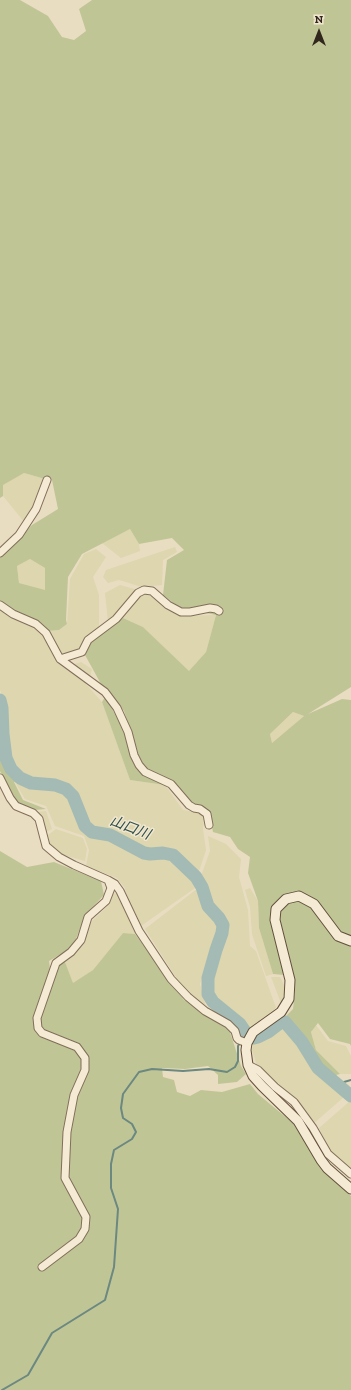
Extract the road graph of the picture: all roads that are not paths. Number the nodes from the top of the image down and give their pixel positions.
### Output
1 (47, 480) dead end
2 (0, 552) edge
3 (0, 605) edge
4 (219, 611) dead end
5 (60, 659) junction
6 (0, 778) edge
7 (2, 785) edge
8 (209, 825) dead end
9 (108, 880) junction
10 (351, 941) edge
11 (243, 1041) junction
12 (248, 1065) junction
13 (351, 1174) edge
14 (351, 1189) edge
15 (42, 1267) dead end

1 - 2 street
3 - 5 street
4 - 5 street
5 - 8 street
6 - 7 street
7 - 9 street
9 - 11 street
9 - 15 street
10 - 11 street
11 - 12 street
12 - 13 street
12 - 14 street

